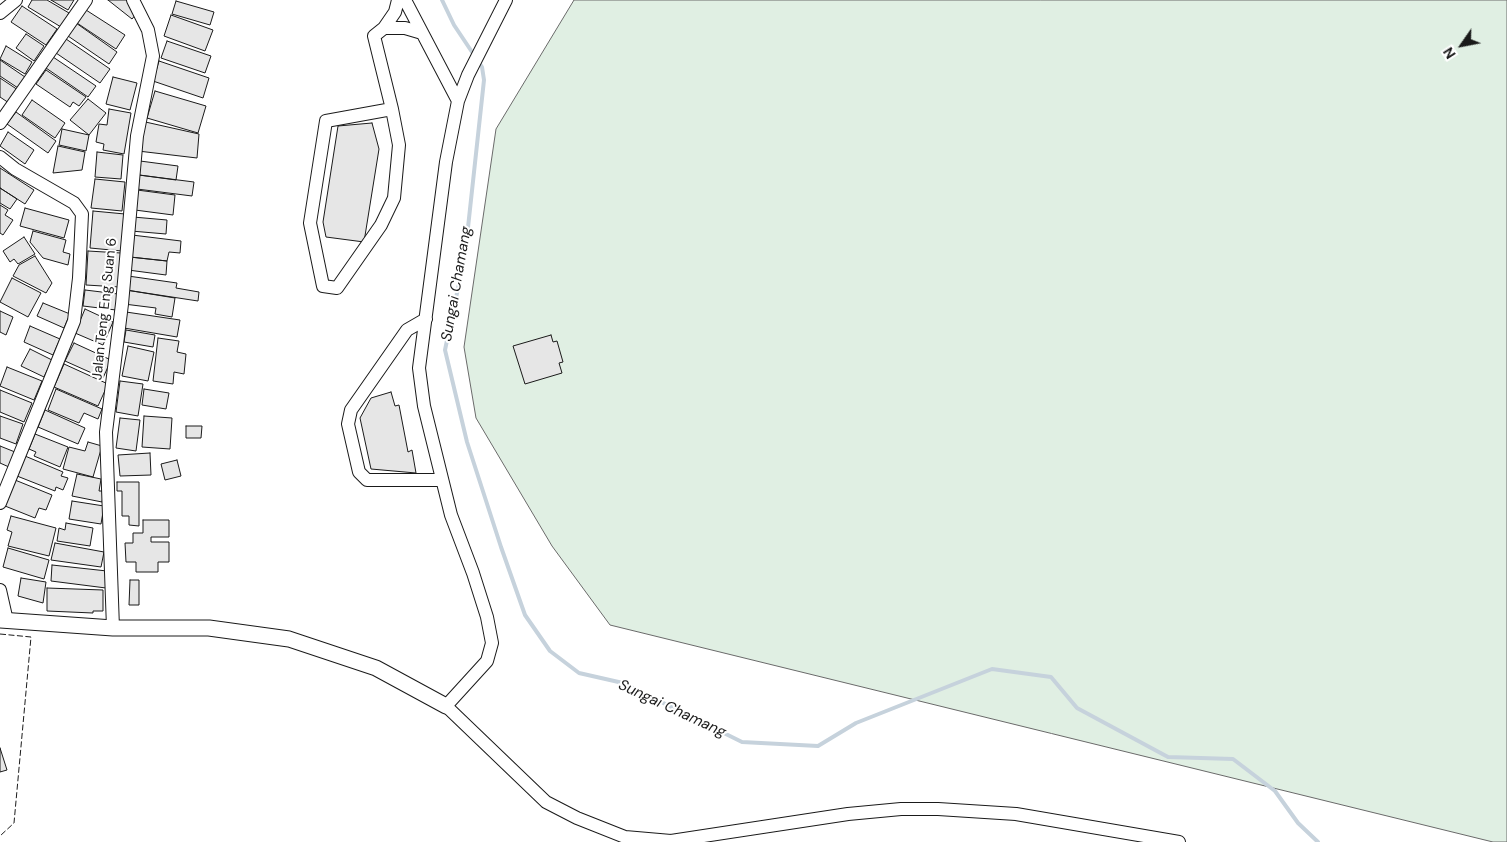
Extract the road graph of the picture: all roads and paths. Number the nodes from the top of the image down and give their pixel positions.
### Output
1 (16, 0) edge
2 (86, 0) edge
3 (133, 0) edge
4 (398, 0) edge
5 (405, 0) edge
6 (506, 0) edge
7 (1, 12) edge
8 (384, 28) junction
9 (422, 33) junction
10 (458, 102) junction
11 (392, 109) junction
12 (0, 123) edge
13 (0, 157) edge
14 (426, 319) junction
15 (442, 480) junction
16 (0, 504) edge
17 (0, 590) edge
18 (4, 621) edge
19 (113, 628) junction
20 (446, 706) junction
21 (1179, 842) edge

1 - 7 street
2 - 12 street
3 - 19 street, Jalan Teng Eng Suan 6
4 - 8 street
5 - 9 street
6 - 10 street
8 - 9 street
8 - 11 street
9 - 10 street
10 - 14 street
11 - 11 street
13 - 16 street
14 - 15 street
14 - 15 street
15 - 20 street
17 - 18 street
18 - 19 street
19 - 20 street
20 - 21 street

